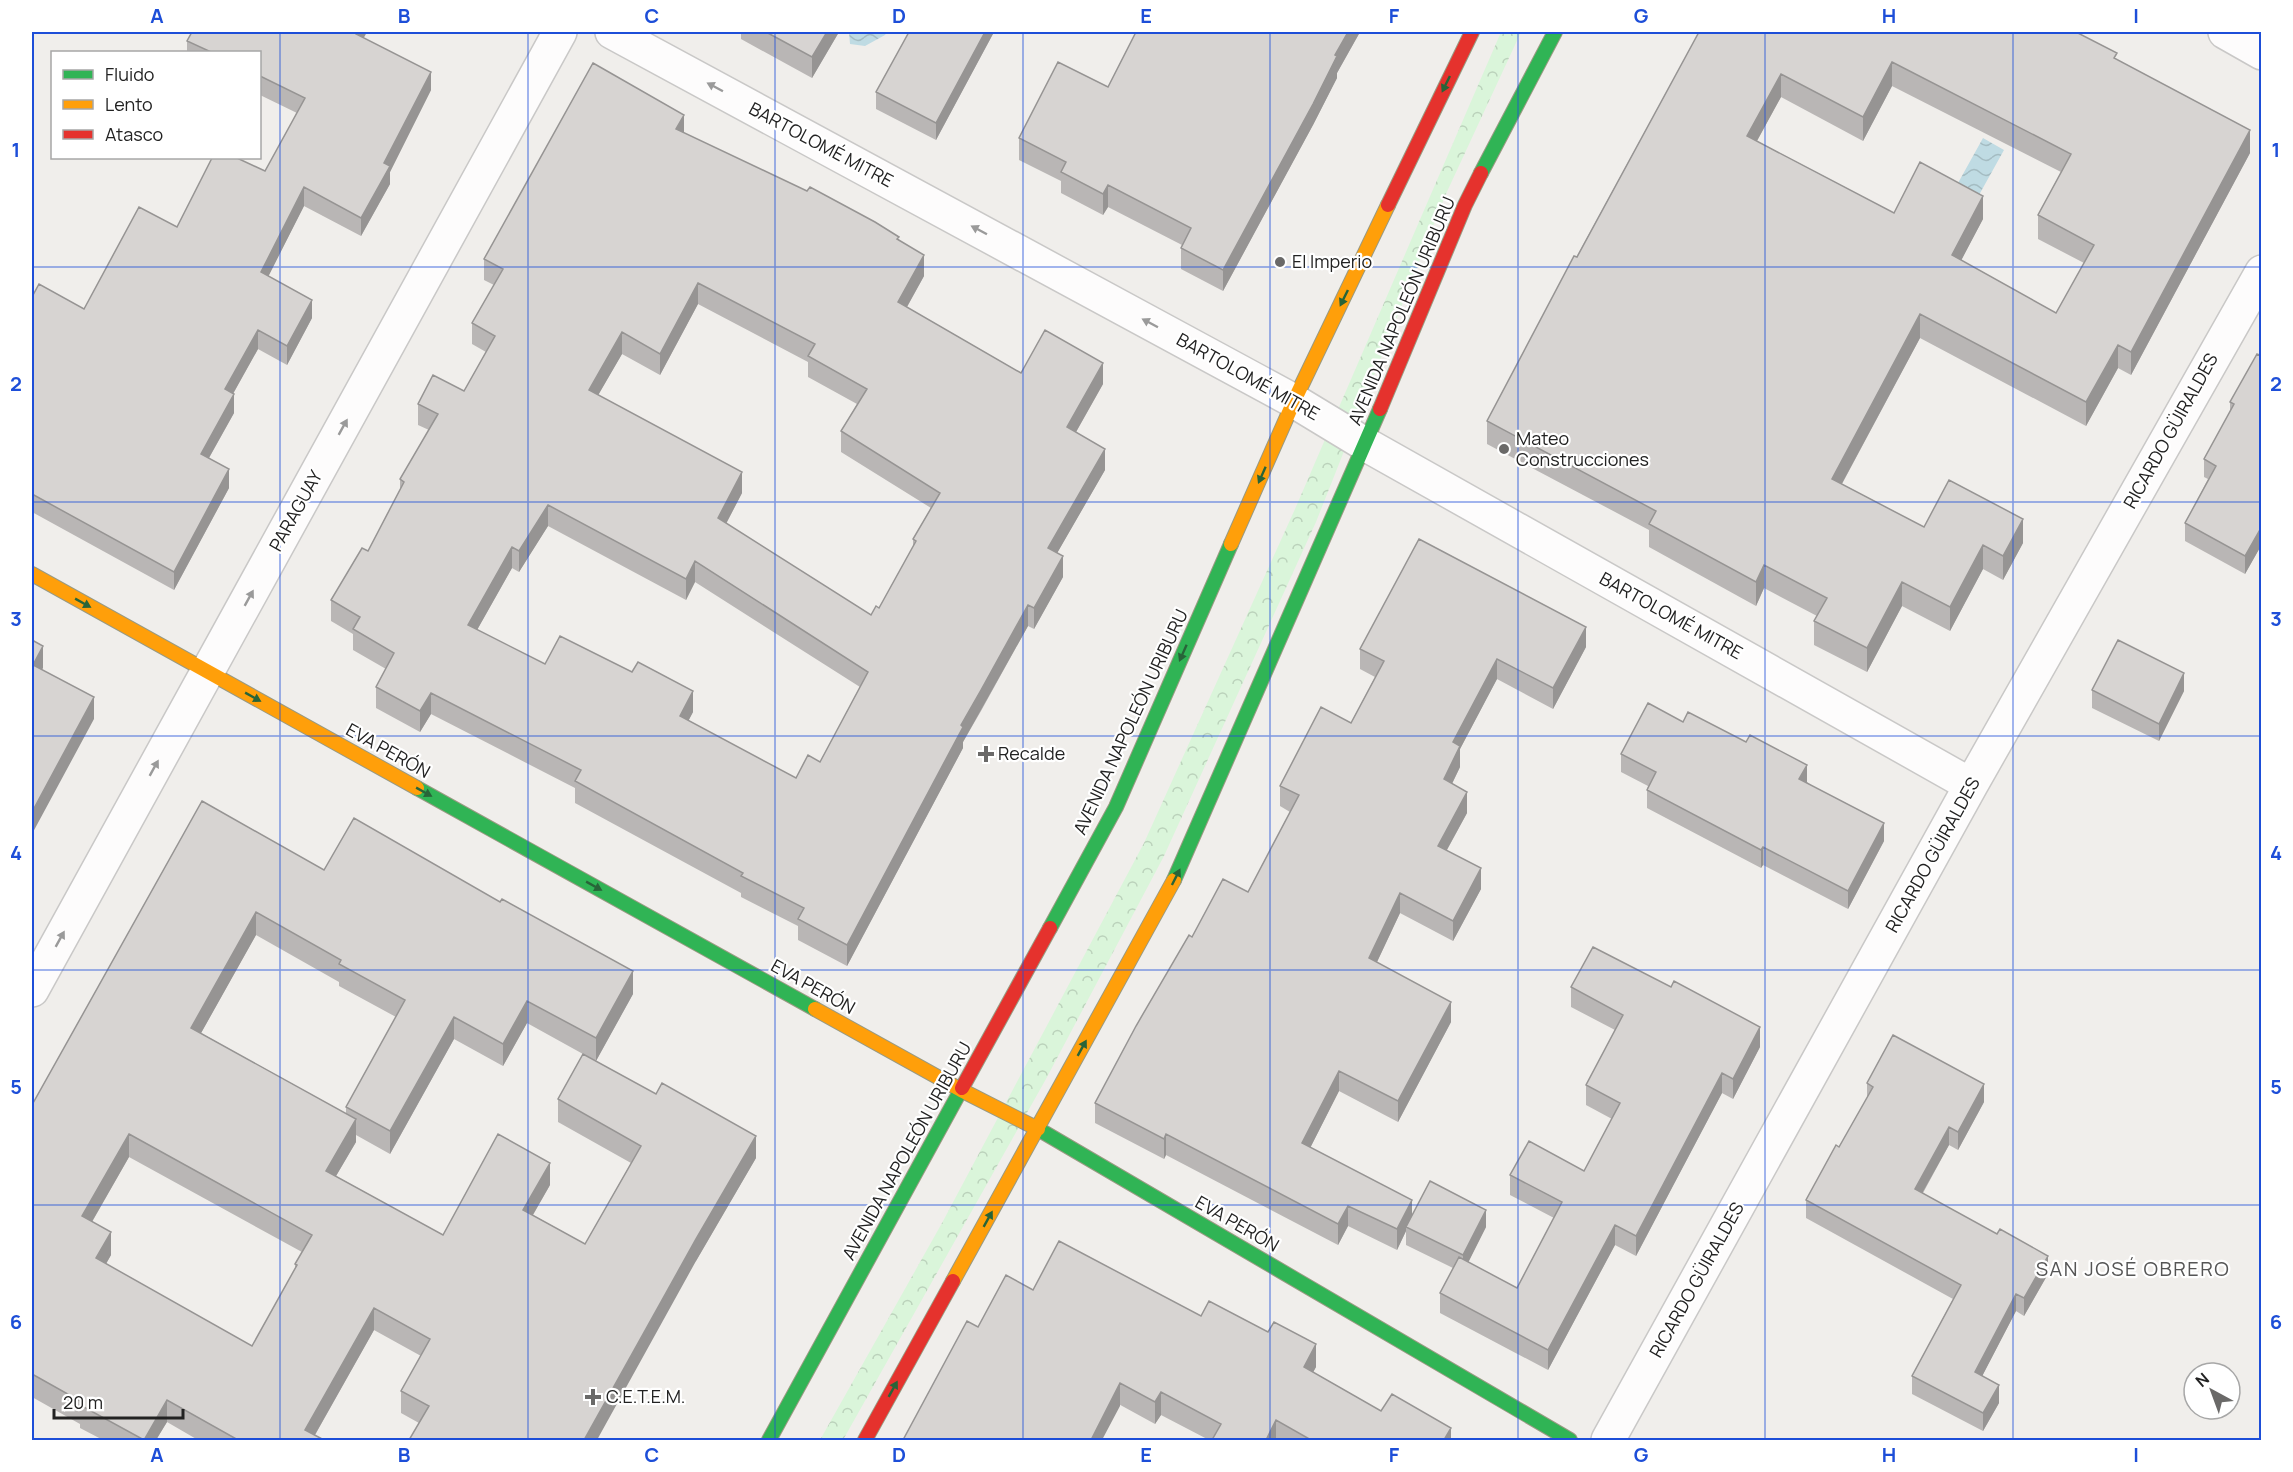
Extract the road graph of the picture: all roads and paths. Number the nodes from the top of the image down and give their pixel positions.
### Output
1 (560, 32) edge
2 (612, 32) edge
3 (1472, 32) edge
4 (1555, 32) edge
5 (2225, 32) edge
6 (2262, 53) edge
7 (2262, 272) edge
8 (1294, 401) junction
9 (1365, 444) junction
10 (32, 574) edge
11 (208, 672) junction
12 (1971, 785) junction
13 (32, 990) edge
14 (961, 1090) junction
15 (1038, 1129) junction
16 (769, 1440) edge
17 (864, 1440) edge
18 (1570, 1440) edge
19 (1608, 1440) edge

11 -> 1 street, PARAGUAY
8 -> 2 street, BARTOLOMÉ MITRE
3 -> 8 main road, AVENIDA NAPOLEÓN URIBURU
4 - 9 main road, AVENIDA NAPOLEÓN URIBURU
5 - 6 street
7 - 12 street, RICARDO GÜIRALDES
8 - 9 street, BARTOLOMÉ MITRE
8 -> 14 main road, AVENIDA NAPOLEÓN URIBURU
9 - 12 street, BARTOLOMÉ MITRE
15 -> 9 main road, AVENIDA NAPOLEÓN URIBURU
10 -> 11 main road, EVA PERÓN
13 -> 11 street, PARAGUAY
11 -> 14 main road, EVA PERÓN
12 - 19 street, RICARDO GÜIRALDES
14 - 15 main road, EVA PERÓN
14 - 16 main road, AVENIDA NAPOLEÓN URIBURU
17 -> 15 main road, AVENIDA NAPOLEÓN URIBURU
15 - 18 main road, EVA PERÓN

